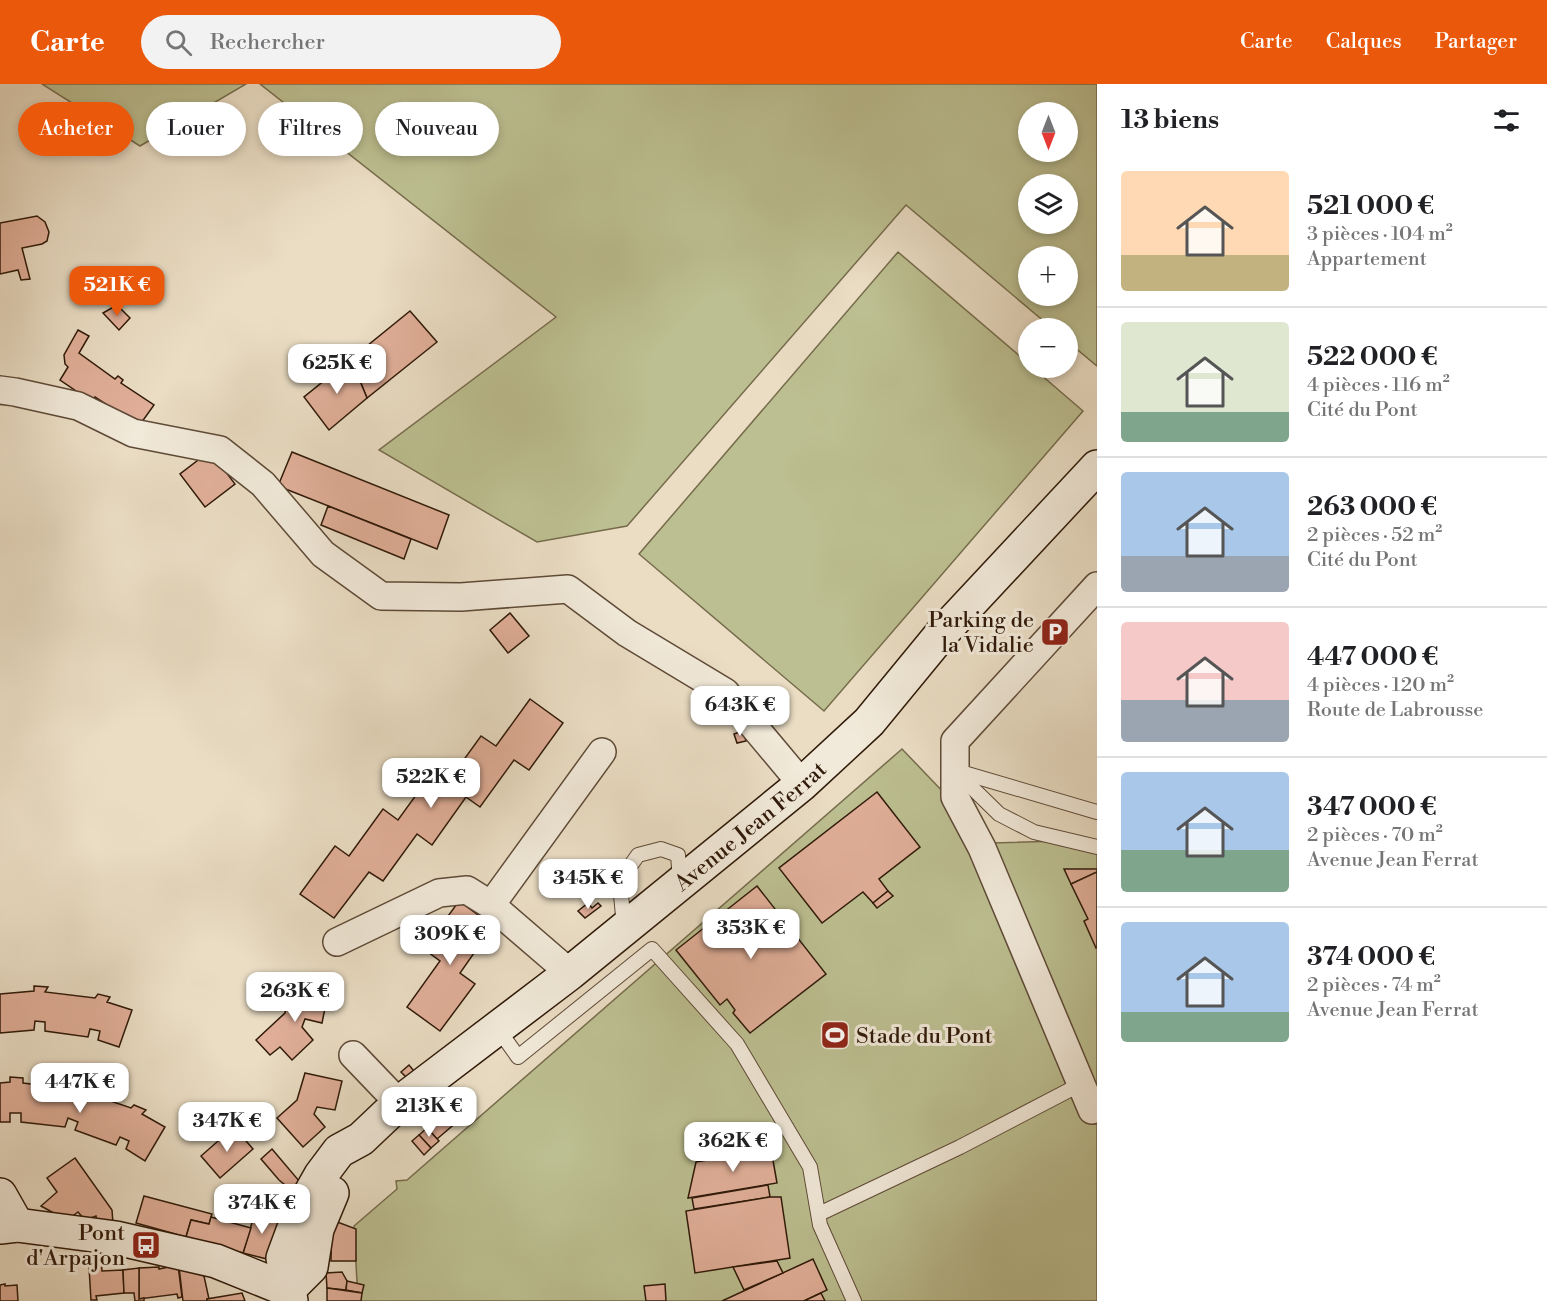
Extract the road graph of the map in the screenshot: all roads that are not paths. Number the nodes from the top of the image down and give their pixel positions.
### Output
1 (0, 390) edge
2 (1097, 467) edge
3 (1097, 586) edge
4 (602, 752) dead end
5 (955, 771) junction
6 (802, 784) junction
7 (1097, 812) edge
8 (1097, 847) edge
9 (681, 882) junction
10 (491, 905) junction
11 (625, 927) junction
12 (337, 942) dead end
13 (570, 973) junction
14 (498, 1029) junction
15 (353, 1055) dead end
16 (1081, 1084) junction
17 (399, 1104) junction
18 (1092, 1110) dead end
19 (0, 1195) edge
20 (819, 1214) junction
21 (9, 1226) edge
22 (289, 1295) edge
23 (854, 1301) edge

1 - 6 street
2 - 6 main road, Avenue Jean Ferrat
3 - 5 street
4 - 10 street
5 - 7 lane
5 - 8 lane
5 - 16 street
6 - 9 main road, Avenue Jean Ferrat
9 - 11 main road, Avenue Jean Ferrat
9 - 11 lane
10 - 12 street
10 - 13 street
11 - 13 main road, Avenue Jean Ferrat
13 - 14 main road, Avenue Jean Ferrat
14 - 17 main road, Avenue Jean Ferrat
14 - 20 lane
15 - 17 street
16 - 18 street
16 - 20 lane
17 - 22 main road, Avenue Jean Ferrat
19 - 21 main road
20 - 23 lane
21 - 22 main road

